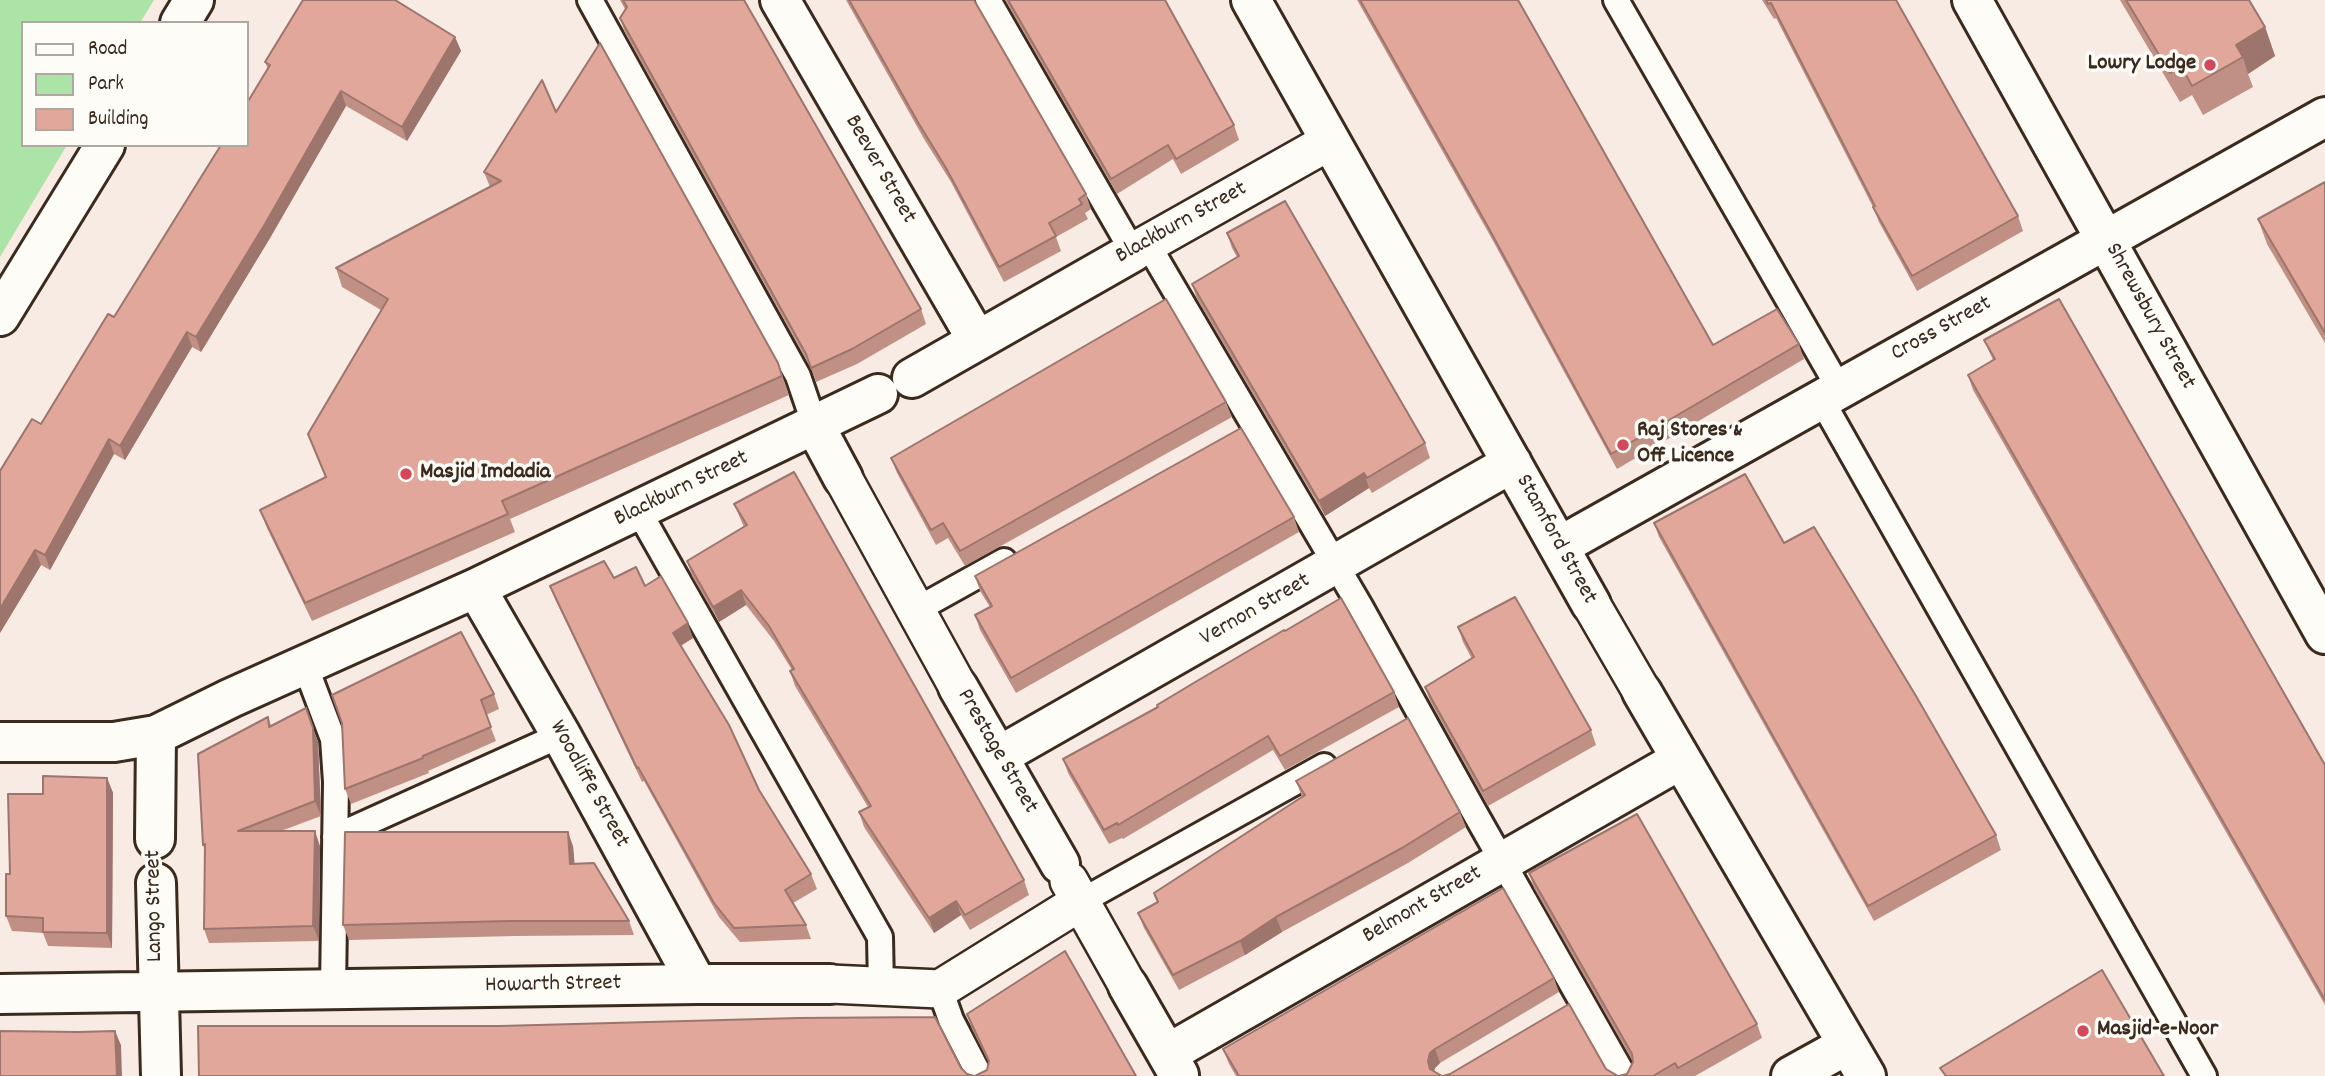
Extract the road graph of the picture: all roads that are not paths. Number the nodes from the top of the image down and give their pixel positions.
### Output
1 (194, 0) edge
2 (590, 0) edge
3 (780, 0) edge
4 (988, 0) edge
5 (1251, 0) edge
6 (1616, 0) edge
7 (1972, 0) edge
8 (181, 21) edge
9 (2325, 117) edge
10 (1330, 141) junction
11 (104, 147) edge
12 (2106, 239) junction
13 (1140, 248) junction
14 (0, 316) edge
15 (977, 340) junction
16 (1830, 393) junction
17 (1251, 423) junction
18 (815, 426) junction
19 (1227, 437) edge
20 (1512, 463) junction
21 (842, 478) joint
22 (638, 510) junction
23 (1560, 546) junction
24 (1023, 550) edge
25 (1337, 565) junction
26 (476, 588) junction
27 (1591, 604) joint
28 (916, 610) junction
29 (2325, 634) edge
30 (305, 665) junction
31 (958, 687) joint
32 (1642, 692) joint
33 (1419, 713) junction
34 (1394, 727) edge
35 (156, 735) junction
36 (561, 735) junction
37 (0, 742) edge
38 (1345, 754) edge
39 (999, 756) junction
40 (1680, 760) junction
41 (335, 837) junction
42 (155, 839) joint
43 (1502, 861) junction
44 (1060, 864) joint
45 (156, 883) joint
46 (1080, 902) junction
47 (697, 984) junction
48 (830, 984) joint
49 (1128, 986) joint
50 (881, 987) junction
51 (332, 989) junction
52 (940, 989) junction
53 (157, 992) junction
54 (0, 994) edge
55 (1579, 998) junction
56 (1555, 1012) edge
57 (1856, 1060) edge
58 (1174, 1065) edge
59 (161, 1076) edge
60 (980, 1076) edge
61 (1624, 1076) edge
62 (1791, 1076) edge
63 (2204, 1076) edge

1 - 8 street
2 - 18 lane
3 - 15 street, Beever Street
4 - 13 lane
5 - 10 street, Stamford Street
6 - 16 lane
7 - 12 street, Shrewsbury Street
9 - 12 street, Cross Street
10 - 13 street, Blackburn Street
10 - 20 street, Stamford Street
11 - 14 street
12 - 16 street, Cross Street
12 - 29 street, Shrewsbury Street
13 - 15 street, Blackburn Street
13 - 17 lane
15 - 18 street, Blackburn Street
16 - 23 street, Cross Street
16 - 63 lane
17 - 19 lane
17 - 25 lane
18 - 21 street, Prestage Street
18 - 22 street, Blackburn Street
20 - 23 street, Stamford Street
20 - 25 street, Vernon Street
21 - 28 street, Prestage Street
22 - 26 street, Blackburn Street
22 - 50 lane
23 - 27 street, Stamford Street
24 - 28 lane
25 - 33 lane
25 - 39 street, Vernon Street
26 - 30 street, Blackburn Street
26 - 36 street, Woodliffe Street
27 - 32 street, Stamford Street
28 - 31 street, Prestage Street
30 - 35 street, Blackburn Street
30 - 41 lane
31 - 39 street, Prestage Street
32 - 40 street, Stamford Street
33 - 34 lane
33 - 43 lane
35 - 37 street, Blackburn Street
35 - 42 street, Lango Street
36 - 41 lane
36 - 47 street, Woodliffe Street
38 - 46 lane
39 - 44 street, Prestage Street
40 - 43 street, Belmont Street
40 - 57 street, Stamford Street
41 - 51 lane
42 - 45 street, Lango Street
43 - 55 lane
43 - 58 street, Belmont Street
44 - 46 street, Prestage Street
45 - 53 street, Lango Street
46 - 49 street, Prestage Street
46 - 52 street
47 - 48 street, Howarth Street
47 - 51 street, Howarth Street
48 - 50 street, Howarth Street
49 - 58 street, Prestage Street
50 - 52 street, Howarth Street
51 - 53 street, Howarth Street
52 - 60 lane
53 - 54 street, Howarth Street
53 - 59 street, Lango Street
55 - 56 lane
55 - 61 lane
57 - 62 street

